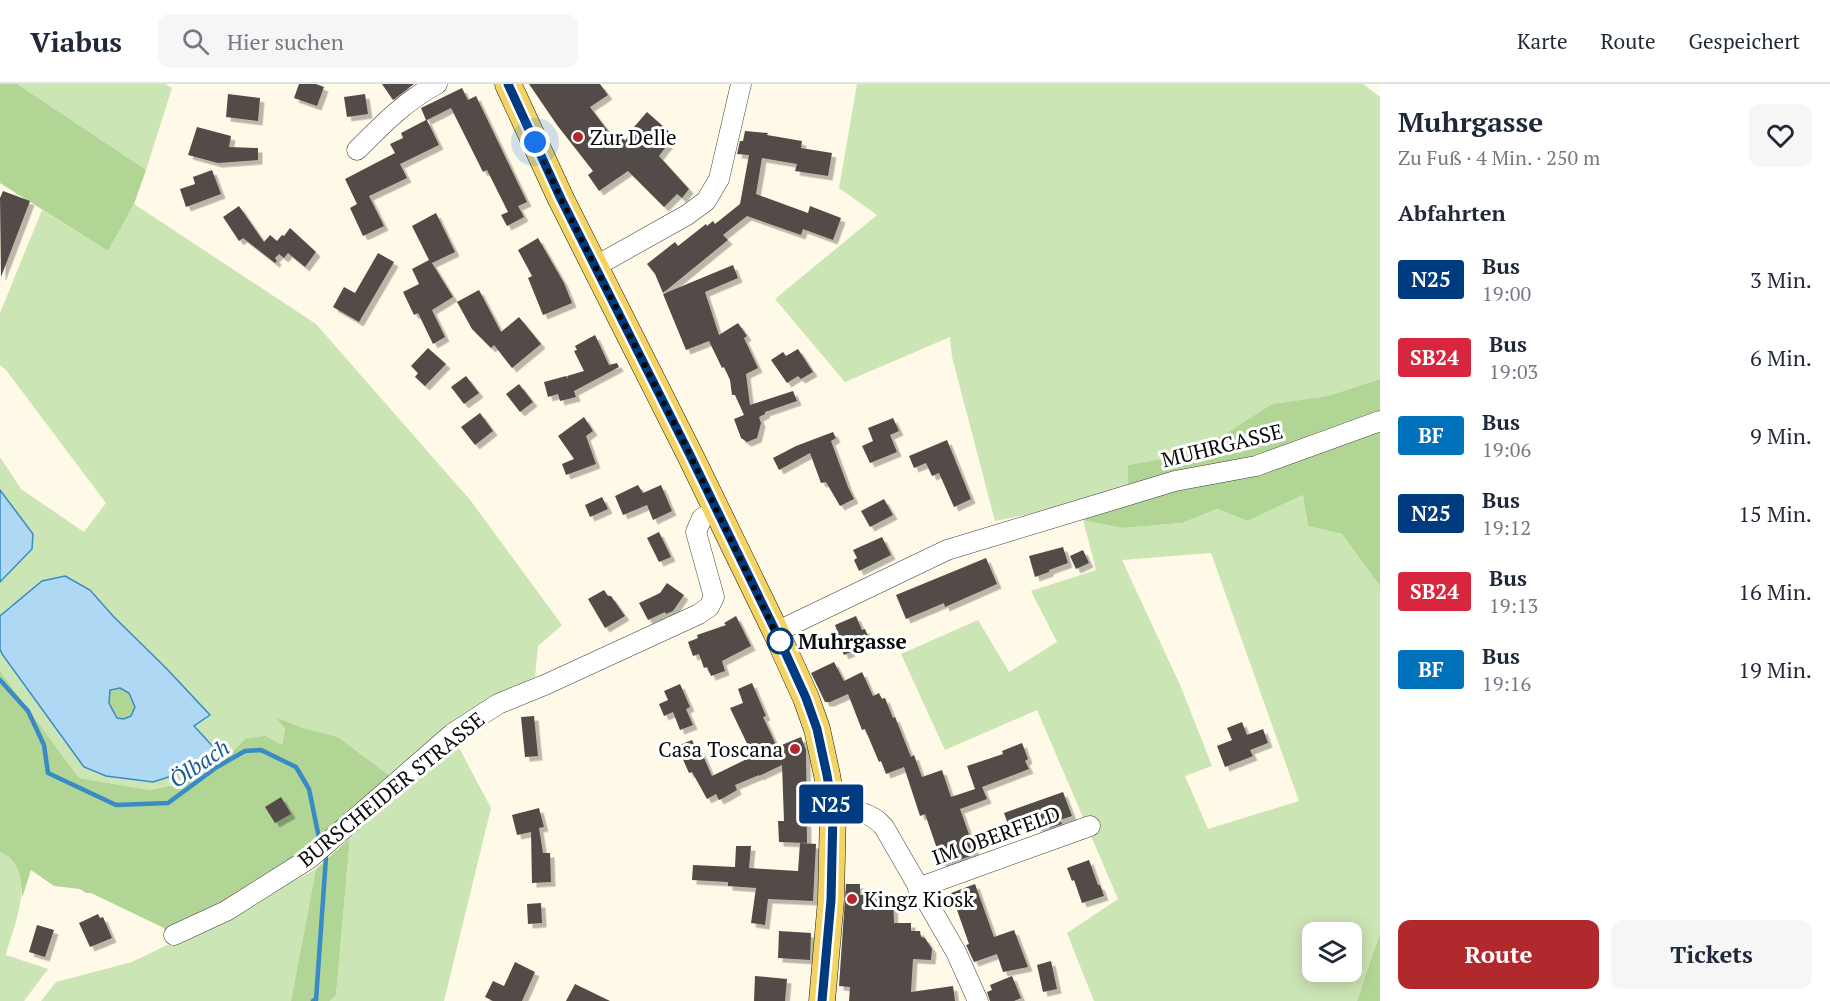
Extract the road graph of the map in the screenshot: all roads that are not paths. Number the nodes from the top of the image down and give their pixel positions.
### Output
1 (437, 84) edge
2 (508, 84) edge
3 (741, 84) edge
4 (357, 150) dead end
5 (596, 266) junction
6 (1380, 421) edge
7 (716, 510) junction
8 (776, 632) junction
9 (833, 811) junction
10 (1090, 826) dead end
11 (918, 888) junction
12 (174, 935) dead end
13 (822, 1001) edge
14 (978, 1001) edge

1 - 4 street
2 - 5 main road
3 - 5 street
5 - 7 main road
6 - 8 street, MUHRGASSE
7 - 8 main road
7 - 12 street, BURSCHEIDER STRASSE
8 - 9 main road
9 - 11 street, IM OBERFELD
9 - 13 main road
10 - 11 street, IM OBERFELD
11 - 14 street, IM OBERFELD

